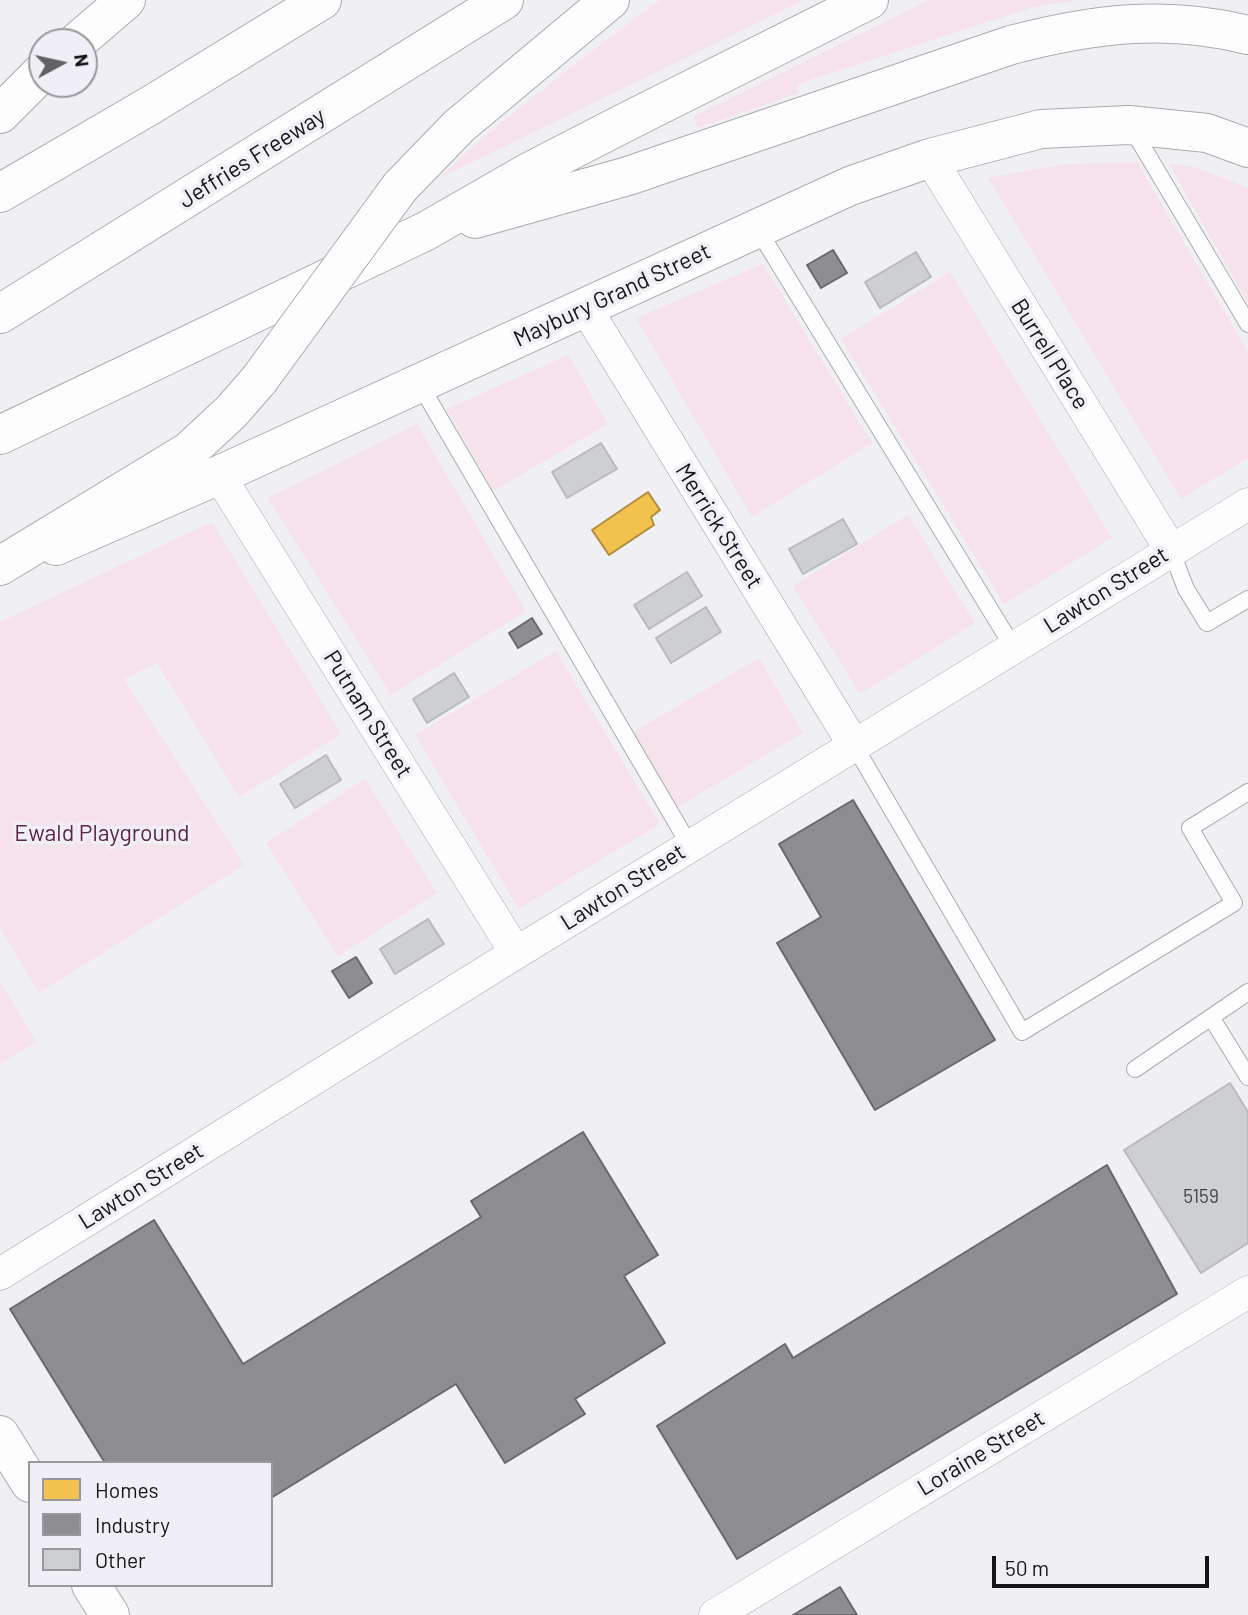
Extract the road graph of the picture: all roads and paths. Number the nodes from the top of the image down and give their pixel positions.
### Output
1 (125, 0) edge
2 (322, 0) edge
3 (504, 0) edge
4 (610, 0) edge
5 (869, 0) edge
6 (93, 28) edge
7 (1248, 35) edge
8 (28, 86) edge
9 (0, 114) edge
10 (1129, 125) junction
11 (1248, 148) edge
12 (930, 158) junction
13 (0, 193) edge
14 (757, 228) junction
15 (426, 231) junction
16 (585, 307) junction
17 (0, 314) edge
18 (1248, 324) edge
19 (419, 383) junction
20 (0, 435) edge
21 (219, 475) junction
22 (1248, 504) edge
23 (1171, 550) junction
24 (0, 568) edge
25 (1248, 599) edge
26 (1013, 647) junction
27 (854, 745) junction
28 (1248, 792) edge
29 (690, 846) junction
30 (516, 953) junction
31 (1248, 992) edge
32 (1211, 1017) junction
33 (1135, 1069) dead end
34 (1248, 1077) edge
35 (0, 1274) edge
36 (1248, 1292) edge
37 (0, 1435) edge
38 (28, 1480) edge
39 (93, 1587) edge
40 (110, 1615) edge
41 (715, 1615) edge

1 - 6 main road
2 - 13 main road
3 - 17 main road, Jeffries Freeway
4 - 24 main road, bridge
5 - 15 main road
7 - 15 main road
8 - 9 main road
10 - 11 main road, Maybury Grand Street
10 - 12 main road, Maybury Grand Street
10 - 18 lane
12 - 14 main road, Maybury Grand Street
12 - 23 street, Burrell Place
14 - 16 main road, Maybury Grand Street
14 - 26 lane
15 - 20 main road
16 - 19 main road, Maybury Grand Street
16 - 27 street, Merrick Street
19 - 21 main road, Maybury Grand Street
19 - 29 lane
21 - 24 main road, Maybury Grand Street
21 - 30 street, Putnam Street
22 - 23 street, Lawton Street
23 - 25 lane
23 - 26 street, Lawton Street
26 - 27 street, Lawton Street
27 - 28 lane
27 - 29 street, Lawton Street
29 - 30 street, Lawton Street
30 - 35 street, Lawton Street
31 - 32 lane
32 - 33 lane
32 - 34 lane
36 - 41 street, Loraine Street
37 - 38 main road
39 - 40 main road

